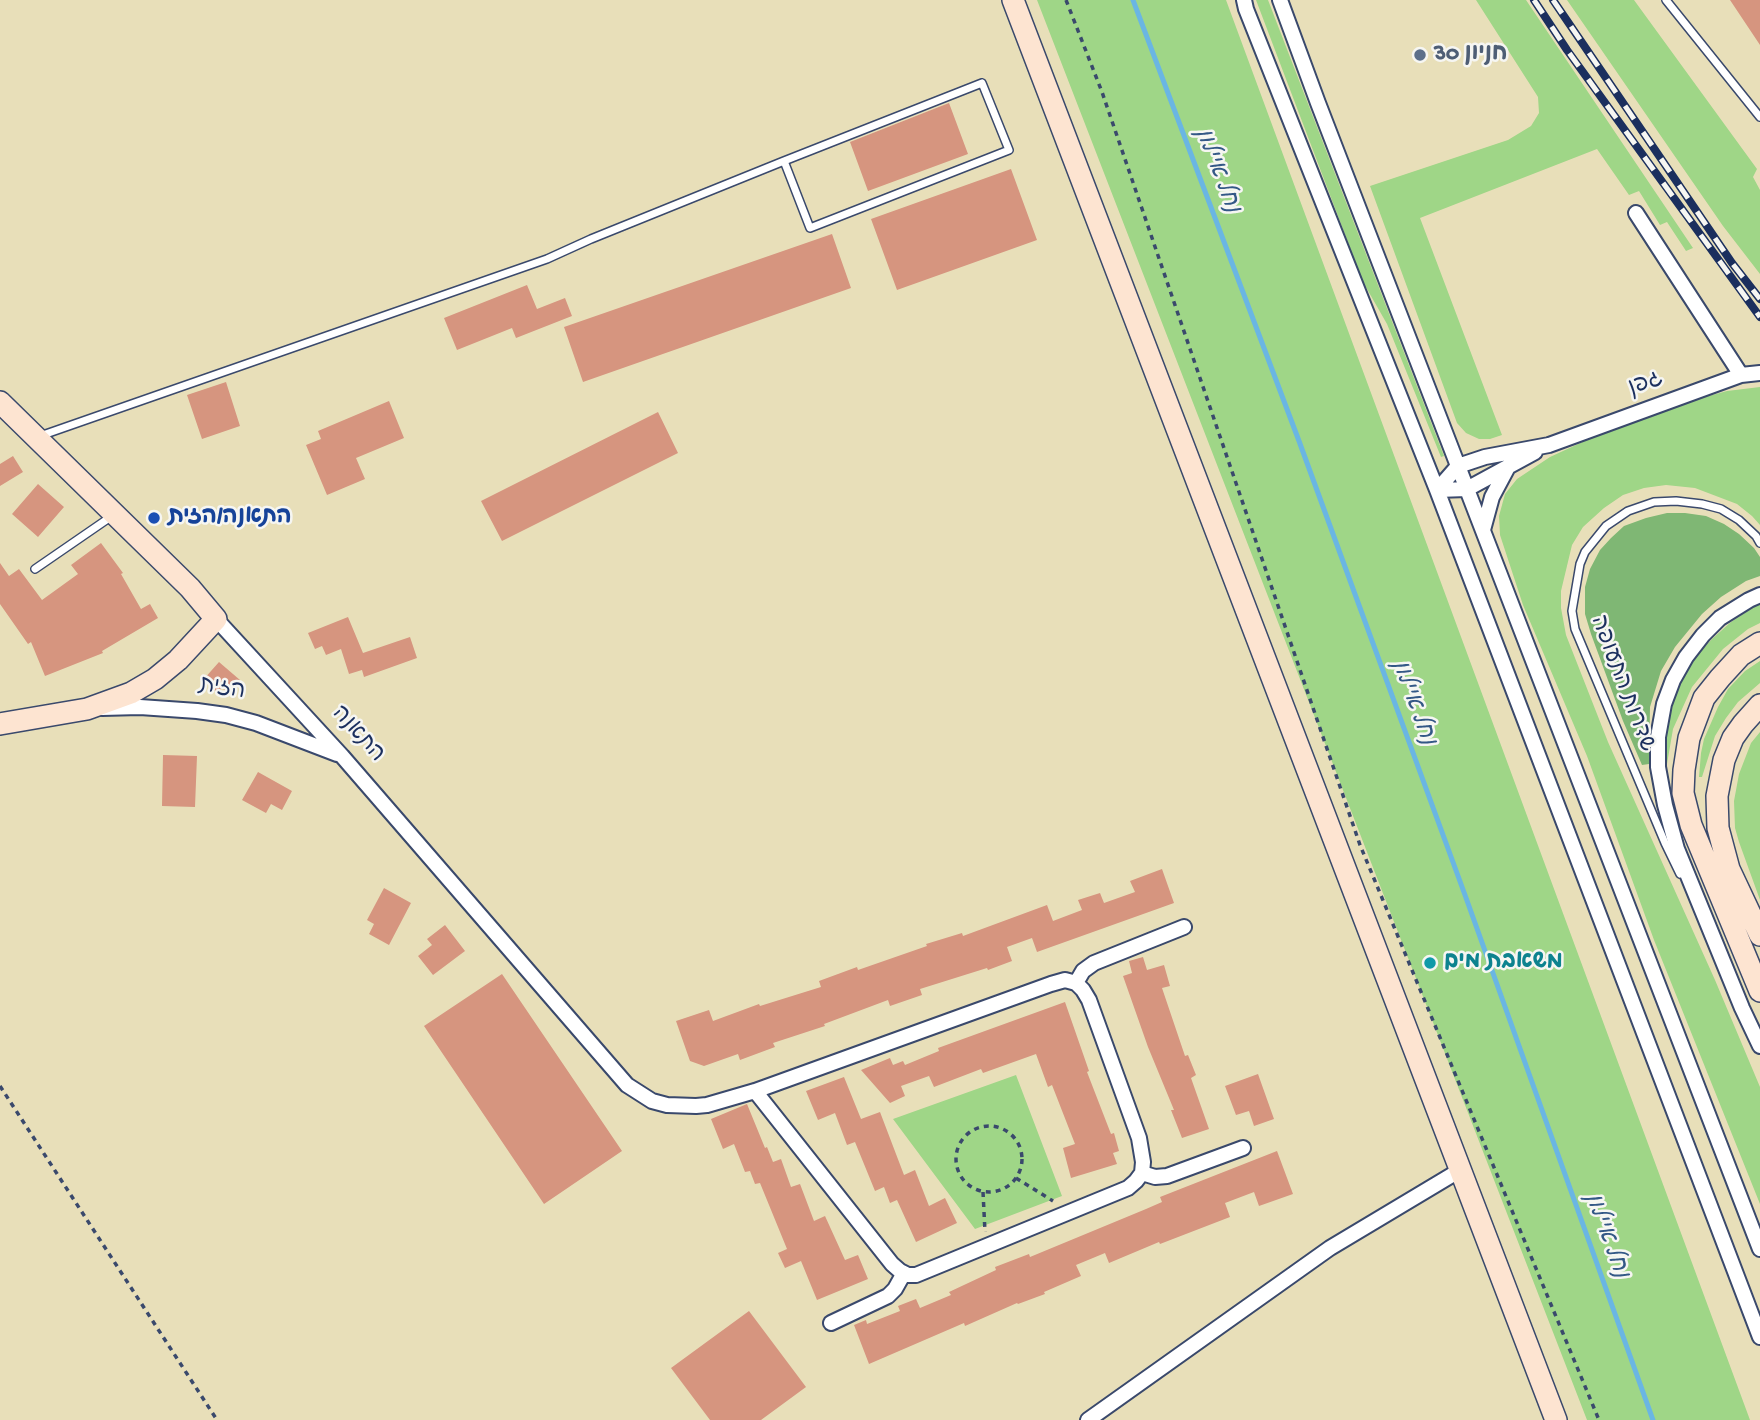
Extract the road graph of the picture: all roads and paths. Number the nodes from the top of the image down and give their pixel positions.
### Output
1 (1013, 0) edge
2 (1066, 0) edge
3 (1244, 0) edge
4 (1280, 0) edge
5 (1666, 0) edge
6 (1760, 117) edge
7 (784, 161) junction
8 (1636, 213) dead end
9 (1760, 373) edge
10 (1741, 375) junction
11 (2, 408) edge
12 (36, 437) junction
13 (1549, 444) junction
14 (1458, 466) junction
15 (1508, 467) junction
16 (1467, 489) junction
17 (1437, 490) junction
18 (114, 514) junction
19 (1483, 530) junction
20 (1758, 539) edge
21 (35, 569) dead end
22 (1760, 595) edge
23 (216, 619) junction
24 (1760, 643) edge
25 (1760, 705) edge
26 (87, 709) junction
27 (0, 724) edge
28 (342, 756) junction
29 (1184, 927) dead end
30 (1760, 935) edge
31 (1076, 983) junction
32 (1760, 991) edge
33 (1742, 1008) junction
34 (1760, 1046) edge
35 (0, 1086) edge
36 (755, 1091) junction
37 (1243, 1148) dead end
38 (1462, 1169) junction
39 (1142, 1173) junction
40 (1016, 1178) junction
41 (983, 1192) junction
42 (1069, 1212) junction
43 (985, 1247) junction
44 (1760, 1249) edge
45 (904, 1273) junction
46 (831, 1323) dead end
47 (1760, 1337) edge
48 (217, 1420) edge
49 (1088, 1420) edge
50 (1556, 1420) edge
51 (1599, 1420) edge

1 - 38 main road
2 - 51 path
3 - 17 street
4 - 14 street
5 - 6 lane
7 - 7 lane
7 - 12 lane
8 - 10 street
9 - 10 street, גפן
10 - 13 street, גפן
11 - 12 main road, התאנה
12 - 18 main road, התאנה
13 - 14 street
13 - 15 street
14 - 16 street
14 - 17 street
15 - 16 street
15 - 19 street
16 - 17 street
16 - 19 street
17 - 47 street
18 - 21 lane
18 - 23 main road, התאנה
19 - 44 street
20 - 33 lane, שדרות התעופה
22 - 33 street
23 - 26 main road, הזית
23 - 28 street, התאנה
24 - 32 main road
25 - 30 main road
26 - 27 main road, הזית
26 - 28 street, הזית
28 - 36 street, התאנה
29 - 31 street
31 - 36 street
31 - 39 street
33 - 34 street
35 - 48 path
36 - 45 street
37 - 39 street
38 - 49 street
38 - 50 main road
39 - 42 street
40 - 41 path
40 - 41 path
40 - 42 path
41 - 43 path
42 - 43 street
43 - 45 street
45 - 46 street

